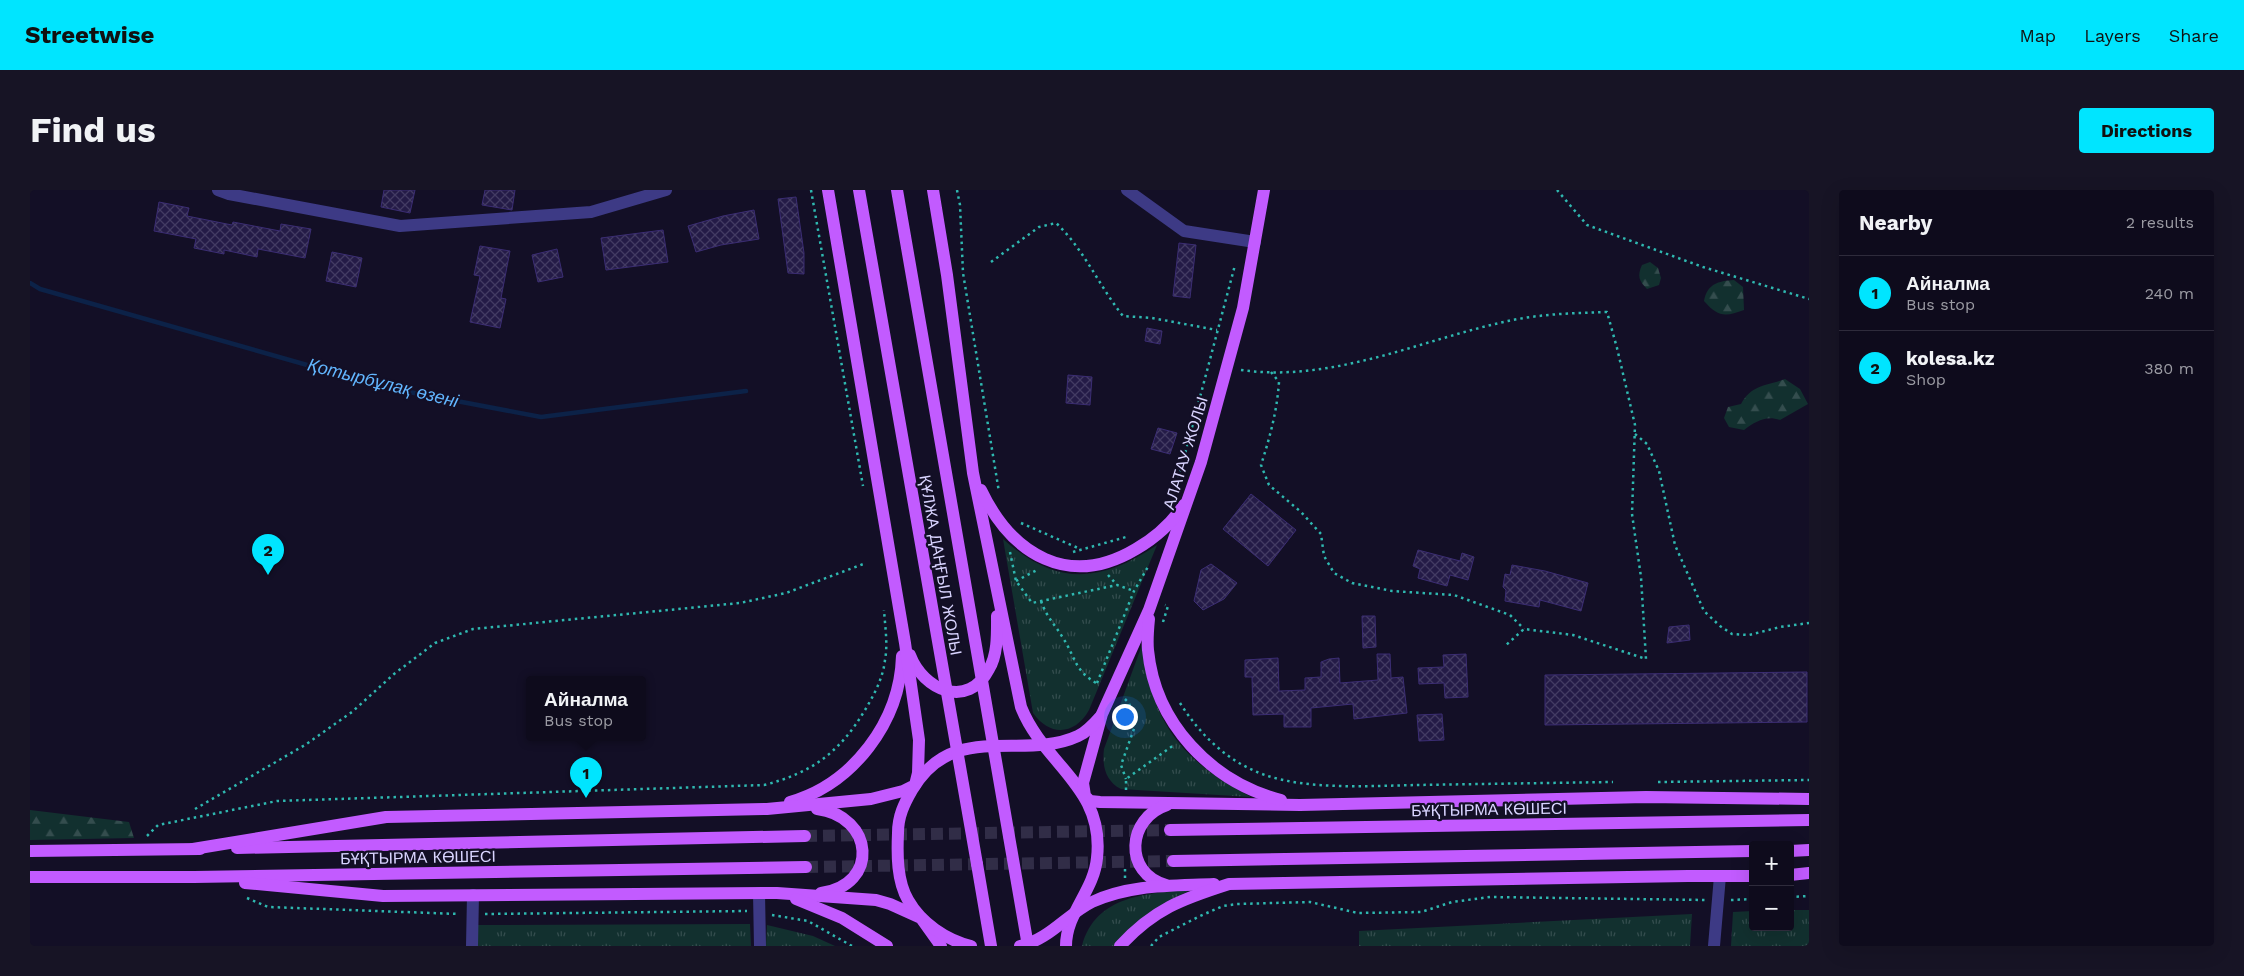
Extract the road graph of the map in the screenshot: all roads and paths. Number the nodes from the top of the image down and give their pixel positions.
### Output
1 (218, 190) edge
2 (666, 190) edge
3 (811, 190) edge
4 (828, 190) edge
5 (859, 190) edge
6 (897, 190) edge
7 (933, 190) edge
8 (957, 190) edge
9 (1126, 190) edge
10 (1264, 190) edge
11 (1557, 190) edge
12 (1242, 240) junction
13 (1255, 242) junction
14 (991, 262) dead end
15 (1809, 299) edge
16 (1218, 330) junction
17 (1227, 368) junction
18 (1272, 372) junction
19 (1635, 434) junction
20 (973, 473) junction
21 (1176, 487) dead end
22 (863, 488) dead end
23 (1191, 495) junction
24 (1000, 499) dead end
25 (1016, 519) dead end
26 (1130, 536) dead end
27 (1009, 547) dead end
28 (1079, 548) junction
29 (1152, 559) dead end
30 (1054, 562) junction
31 (866, 563) dead end
32 (1100, 565) junction
33 (1016, 581) junction
34 (996, 584) junction
35 (1117, 585) junction
36 (1134, 591) junction
37 (1041, 601) junction
38 (884, 602) dead end
39 (1162, 603) dead end
40 (1149, 610) junction
41 (1809, 624) edge
42 (903, 628) junction
43 (1524, 629) junction
44 (1161, 630) dead end
45 (905, 643) junction
46 (1505, 646) dead end
47 (1123, 696) dead end
48 (1176, 697) dead end
49 (1102, 714) junction
50 (1184, 738) junction
51 (1008, 745) junction
52 (1041, 745) junction
53 (1065, 771) junction
54 (1126, 779) junction
55 (1809, 780) edge
56 (1622, 782) dead end
57 (1651, 782) dead end
58 (915, 785) junction
59 (1126, 792) dead end
60 (1085, 796) junction
61 (1809, 798) edge
62 (1172, 804) junction
63 (1300, 805) junction
64 (790, 807) junction
65 (195, 809) dead end
66 (767, 809) junction
67 (1809, 820) edge
68 (1170, 830) tunnel mouth
69 (805, 836) tunnel mouth
70 (144, 838) dead end
71 (193, 849) junction
72 (1809, 850) edge
73 (30, 851) edge
74 (1749, 851) edge
75 (1794, 851) edge
76 (1173, 861) tunnel mouth
77 (806, 867) tunnel mouth
78 (1809, 873) edge
79 (1794, 875) edge
80 (189, 876) junction
81 (1720, 876) junction
82 (1749, 876) edge
83 (30, 877) edge
84 (1229, 884) junction
85 (1167, 886) junction
86 (759, 893) junction
87 (777, 893) junction
88 (793, 894) junction
89 (473, 895) junction
90 (1809, 896) edge
91 (244, 897) dead end
92 (1794, 897) edge
93 (1688, 899) dead end
94 (1749, 899) edge
95 (1732, 900) dead end
96 (1076, 911) junction
97 (759, 912) junction
98 (472, 915) junction
99 (921, 918) junction
100 (472, 946) edge
101 (760, 946) edge
102 (852, 946) edge
103 (887, 946) edge
104 (941, 946) edge
105 (971, 946) edge
106 (991, 946) edge
107 (1020, 946) edge
108 (1028, 946) edge
109 (1066, 946) edge
110 (1120, 946) edge
111 (1151, 946) edge
112 (1714, 946) edge

1 - 2 street
3 - 22 path
4 - 42 main road
5 - 106 main road, ҚҰЛЖА ДАҢҒЫЛ ЖОЛЫ, bridge
6 - 108 main road, ҚҰЛЖА ДАҢҒЫЛ ЖОЛЫ, bridge
7 - 20 main road
8 - 24 path
9 - 12 street
10 - 13 main road, АЛАТАУ ЖОЛЫ
11 - 15 path
12 - 13 street
12 - 16 path
13 - 17 main road, АЛАТАУ ЖОЛЫ
14 - 16 path
16 - 21 path
17 - 18 path
17 - 23 main road, АЛАТАУ ЖОЛЫ
18 - 19 path
18 - 43 path
19 - 41 path
19 - 43 path
20 - 30 main road
20 - 34 main road
23 - 32 main road
23 - 40 main road, АЛАТАУ ЖОЛЫ
25 - 28 path
26 - 28 path
27 - 33 path
28 - 30 path
28 - 32 path
29 - 36 path
30 - 32 main road
30 - 33 path
31 - 65 path
32 - 35 path
33 - 37 path
34 - 45 main road
34 - 52 main road
35 - 36 path
35 - 37 path
36 - 37 path
38 - 70 path
39 - 44 path
40 - 49 main road, АЛАТАУ ЖОЛЫ
40 - 50 main road
42 - 45 main road
42 - 66 main road
43 - 46 path
45 - 58 main road
47 - 54 path
48 - 56 path
49 - 52 main road
49 - 60 main road
50 - 54 path
50 - 63 main road
51 - 52 main road
51 - 53 main road
51 - 58 main road
52 - 53 main road
53 - 60 main road
54 - 59 path
55 - 57 path
58 - 64 main road
58 - 99 main road
60 - 62 main road
60 - 96 main road
61 - 63 main road
62 - 63 main road
62 - 85 main road
64 - 66 main road
64 - 88 main road
66 - 71 main road
67 - 68 main road, БҰҚТЫРМА КӨШЕСІ
69 - 71 main road, БҰҚТЫРМА КӨШЕСІ
71 - 73 main road, БҰҚТЫРМА КӨШЕСІ
72 - 75 main road
74 - 76 main road
77 - 80 main road, БҰҚТЫРМА КӨШЕСІ
78 - 79 main road
80 - 83 main road, БҰҚТЫРМА КӨШЕСІ
80 - 89 main road
81 - 82 main road
81 - 84 main road
81 - 112 street
84 - 85 main road
84 - 110 main road
85 - 96 main road
86 - 87 main road
86 - 89 main road
86 - 97 street
87 - 88 main road
87 - 103 main road
88 - 99 main road
89 - 98 street
90 - 92 path
91 - 98 path
93 - 111 path
94 - 95 path
96 - 107 main road
96 - 109 main road
97 - 98 path
97 - 101 street
97 - 102 path
98 - 100 street
99 - 104 main road
99 - 105 main road

